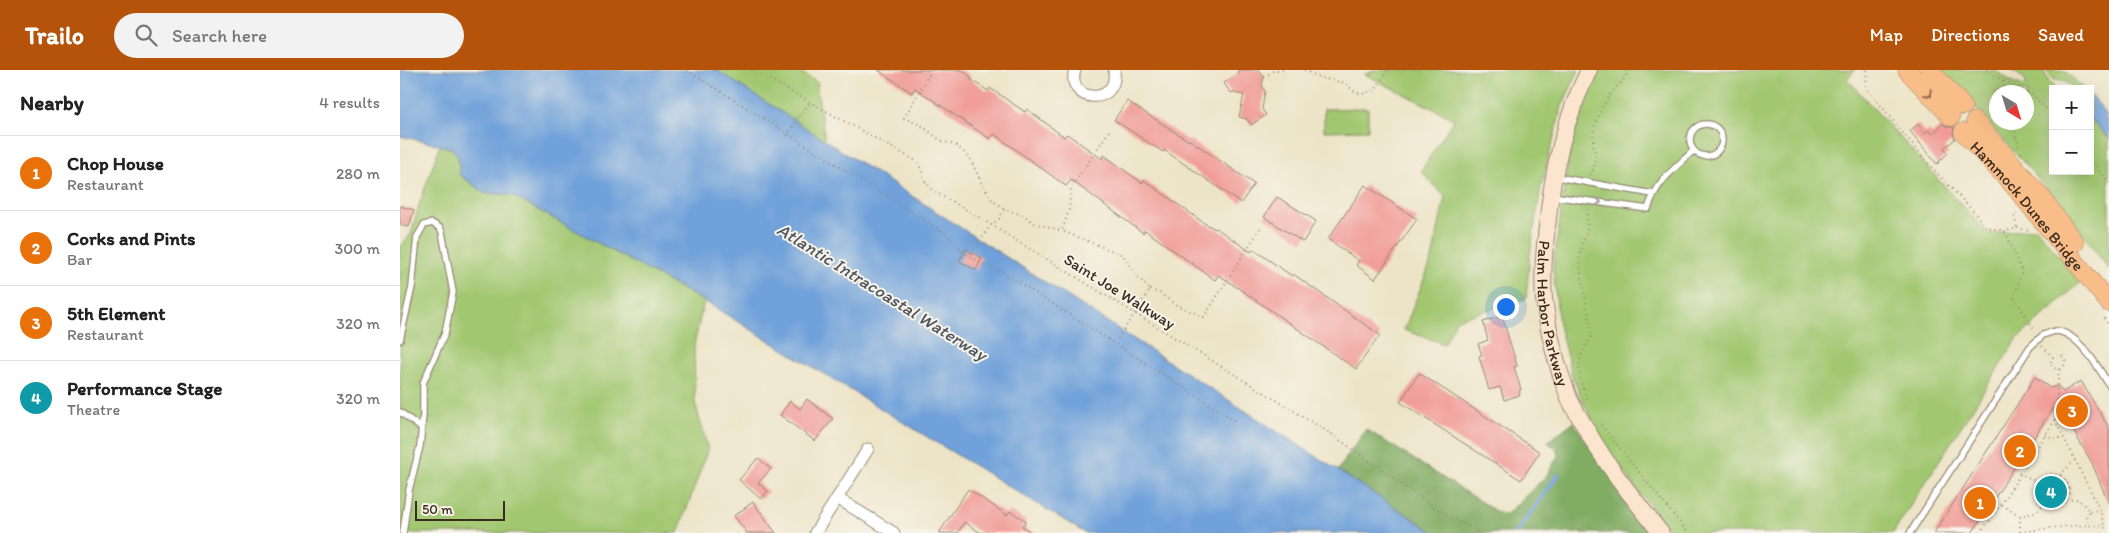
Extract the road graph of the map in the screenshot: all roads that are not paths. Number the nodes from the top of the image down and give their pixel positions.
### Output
1 (1075, 70) edge
2 (1115, 70) edge
3 (1589, 70) edge
4 (1908, 70) edge
5 (1930, 70) edge
6 (1694, 151) junction
7 (1553, 176) junction
8 (1653, 194) junction
9 (1550, 196) junction
10 (2109, 298) edge
11 (2109, 303) edge
12 (400, 340) edge
13 (2109, 385) edge
14 (400, 412) edge
15 (421, 428) junction
16 (868, 450) dead end
17 (837, 498) junction
18 (404, 533) edge
19 (815, 533) edge
20 (894, 533) edge
21 (1661, 533) edge
22 (1910, 533) edge

1 - 2 street
3 - 7 street, Palm Harbor Parkway
4 -> 5 main road
6 - 6 lane
6 - 8 lane
7 - 8 lane
7 - 9 street, Palm Harbor Parkway
9 -> 8 lane
9 - 21 street, Palm Harbor Parkway
10 - 11 main road, Hammock Dunes Bridge
12 - 15 lane
13 - 22 lane
14 - 15 lane
15 - 18 lane
16 - 17 street
17 - 19 street
17 - 20 street

